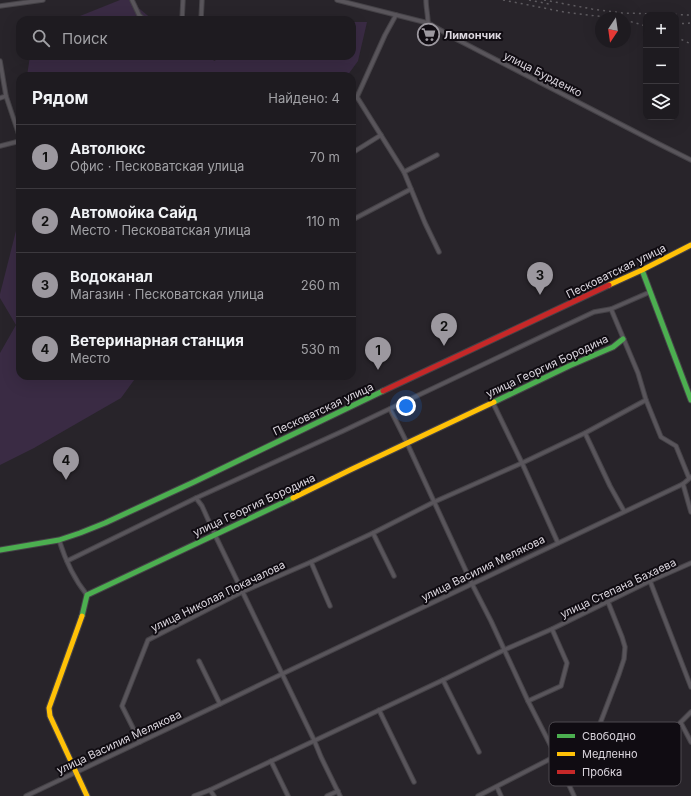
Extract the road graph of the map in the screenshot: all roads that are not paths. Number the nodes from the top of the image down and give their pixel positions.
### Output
1 (43, 0) edge
2 (132, 0) edge
3 (183, 0) edge
4 (202, 0) edge
5 (337, 0) edge
6 (426, 0) edge
7 (0, 6) edge
8 (396, 15) junction
9 (140, 16) edge
10 (182, 16) edge
11 (201, 16) edge
12 (428, 23) junction
13 (0, 61) edge
14 (6, 96) junction
15 (357, 96) joint
16 (0, 98) edge
17 (16, 127) edge
18 (381, 135) junction
19 (16, 141) edge
20 (0, 146) edge
21 (356, 151) edge
22 (437, 156) dead end
23 (691, 160) edge
24 (404, 172) junction
25 (412, 189) junction
26 (356, 218) edge
27 (691, 245) edge
28 (438, 252) dead end
29 (642, 270) junction
30 (650, 292) junction
31 (611, 309) junction
32 (623, 339) junction
33 (646, 400) junction
34 (691, 400) edge
35 (493, 403) junction
36 (390, 409) junction
37 (585, 433) junction
38 (407, 443) junction
39 (522, 463) junction
40 (690, 478) edge
41 (682, 484) junction
42 (196, 498) junction
43 (434, 502) junction
44 (624, 511) junction
45 (691, 512) edge
46 (374, 533) junction
47 (215, 535) junction
48 (59, 540) junction
49 (558, 542) junction
50 (0, 549) edge
51 (67, 561) junction
52 (310, 562) junction
53 (691, 563) edge
54 (394, 576) dead end
55 (650, 581) junction
56 (472, 584) junction
57 (242, 592) junction
58 (87, 595) junction
59 (608, 602) junction
60 (330, 606) dead end
61 (552, 629) junction
62 (504, 650) junction
63 (199, 661) dead end
64 (282, 674) junction
65 (443, 680) junction
66 (691, 687) edge
67 (528, 701) junction
68 (220, 704) junction
69 (379, 710) junction
70 (691, 712) edge
71 (601, 722) edge
72 (681, 723) joint
73 (314, 740) junction
74 (140, 742) junction
75 (549, 742) edge
76 (691, 742) edge
77 (480, 752) dead end
78 (549, 760) edge
79 (271, 761) junction
80 (76, 772) junction
81 (414, 782) dead end
82 (570, 786) edge
83 (497, 787) junction
84 (210, 790) junction
85 (338, 790) junction
86 (26, 796) edge
87 (87, 796) edge
88 (194, 796) edge
89 (214, 796) edge
90 (288, 796) edge
91 (327, 796) edge
92 (340, 796) edge
93 (478, 796) edge
94 (501, 796) edge
95 (574, 796) edge

1 - 7 street
2 - 9 street
3 - 10 street
4 - 11 street
5 - 8 street, улица Бурденко
6 - 12 street
8 - 12 street, улица Бурденко
8 - 15 street
12 - 23 street, улица Бурденко
13 - 14 street
14 - 16 street
14 - 17 street
15 - 18 street
18 - 21 street
18 - 24 street
19 - 20 street
22 - 24 street
24 - 25 street
25 - 26 street
25 - 28 street
27 - 29 main road, Песковатская улица
29 - 30 main road
29 - 48 main road, Песковатская улица
30 - 31 street
30 - 34 main road
31 - 32 street
31 - 36 street
32 - 33 street
32 - 35 main road, улица Георгия Бородина
33 - 37 street, улица Николая Покачалова
33 - 40 street
35 - 38 main road, улица Георгия Бородина
35 - 39 street
36 - 38 street
36 - 42 street
37 - 39 street, улица Николая Покачалова
37 - 44 street
38 - 43 street
38 - 47 main road, улица Георгия Бородина
39 - 43 street, улица Николая Покачалова
39 - 49 street
40 - 41 street, улица Василия Мелякова
41 - 44 street, улица Василия Мелякова
41 - 45 street
42 - 47 street
42 - 51 street
43 - 46 street, улица Николая Покачалова
43 - 56 street
44 - 49 street, улица Василия Мелякова
46 - 52 street, улица Николая Покачалова
46 - 54 street
47 - 57 street
47 - 58 main road, улица Георгия Бородина
48 - 50 main road, Песковатская улица
48 - 51 street
49 - 56 street, улица Василия Мелякова
51 - 58 street
52 - 57 street, улица Николая Покачалова
52 - 60 street
53 - 55 street, улица Степана Бахаева
55 - 59 street, улица Степана Бахаева
55 - 66 street
56 - 62 street
56 - 64 street, улица Василия Мелякова
57 - 64 street
57 - 74 street, улица Николая Покачалова
58 - 80 main road
59 - 61 street, улица Степана Бахаева
59 - 71 street
61 - 62 street, улица Степана Бахаева
61 - 67 street, улица Степана Бахаева
62 - 65 street, улица Степана Бахаева
62 - 67 street
63 - 68 street
64 - 68 street, улица Василия Мелякова
64 - 73 street
65 - 69 street, улица Степана Бахаева
65 - 77 street
67 - 75 street
68 - 74 street, улица Василия Мелякова
69 - 73 street, улица Степана Бахаева
69 - 81 street
70 - 72 street
72 - 76 street
73 - 79 street, улица Степана Бахаева
73 - 85 street
74 - 80 street, улица Василия Мелякова
78 - 83 street
79 - 84 street, улица Степана Бахаева
79 - 90 street
80 - 86 street, улица Василия Мелякова
80 - 87 main road
82 - 95 street
83 - 93 street
83 - 94 street
84 - 88 street, улица Степана Бахаева
84 - 89 street
85 - 91 street
85 - 92 street

